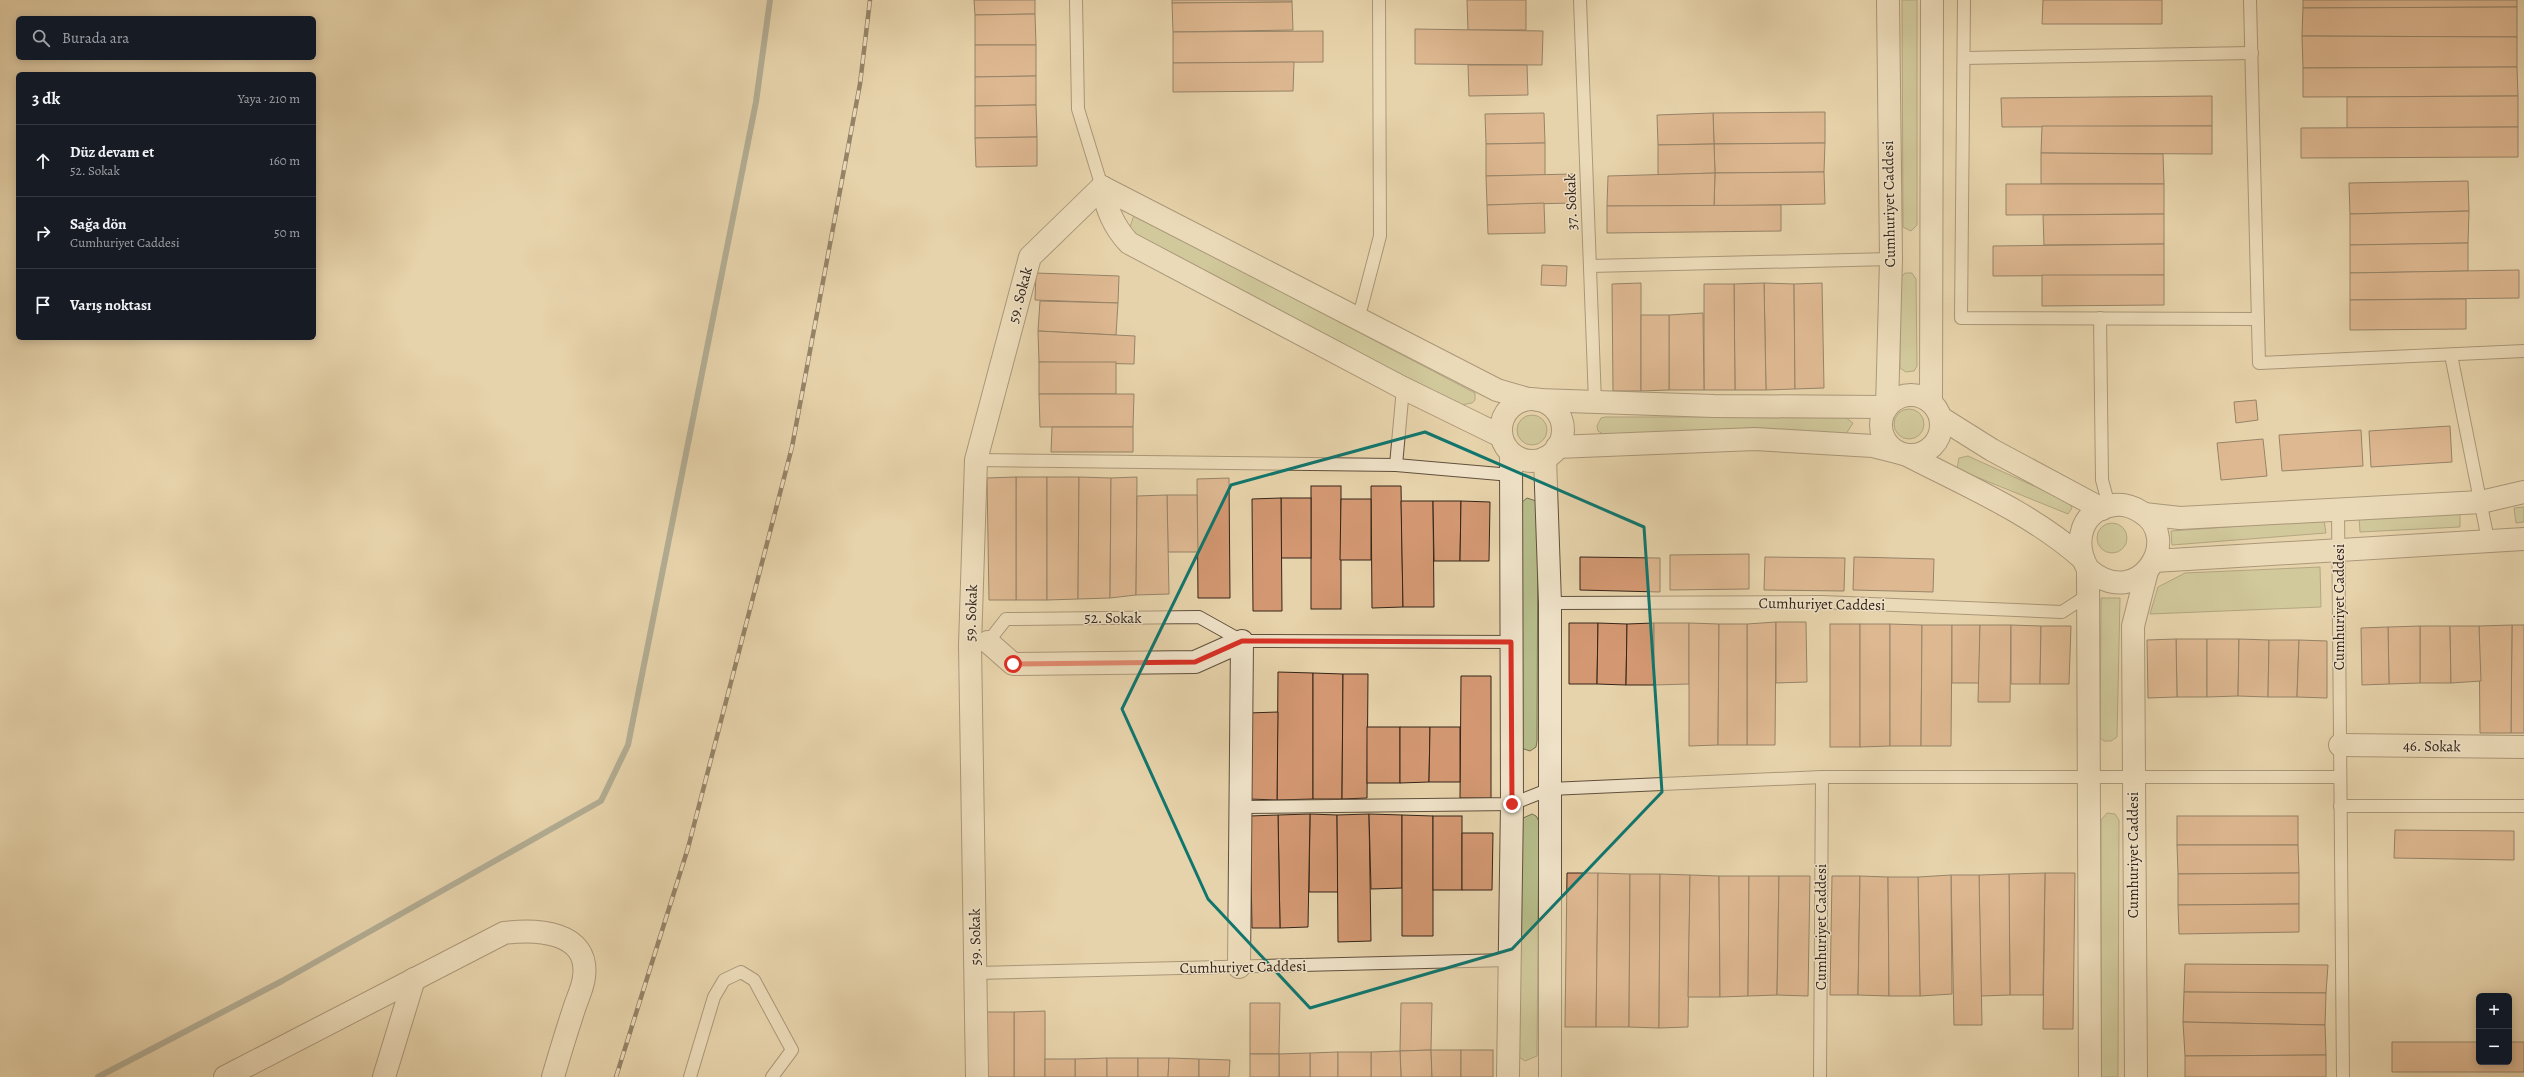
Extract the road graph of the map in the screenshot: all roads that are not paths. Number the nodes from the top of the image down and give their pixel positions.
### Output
1 (1076, 0) edge
2 (1379, 0) edge
3 (1580, 0) edge
4 (1888, 0) edge
5 (1932, 0) edge
6 (1964, 0) edge
7 (2250, 0) edge
8 (2252, 53) junction
9 (1964, 58) junction
10 (1102, 187) junction
11 (1891, 259) junction
12 (1590, 266) junction
13 (2100, 318) junction
14 (2258, 319) junction
15 (1358, 320) junction
16 (2524, 351) edge
17 (2451, 354) junction
18 (1403, 388) junction
19 (1533, 400) junction
20 (1595, 402) junction
21 (1887, 407) junction
22 (1936, 410) junction
23 (1551, 452) junction
24 (1902, 454) junction
25 (1508, 455) junction
26 (976, 460) junction
27 (1396, 465) junction
28 (2524, 492) edge
29 (2480, 502) junction
30 (2106, 507) junction
31 (2338, 510) junction
32 (2144, 514) junction
33 (2488, 540) junction
34 (2524, 540) edge
35 (2338, 549) junction
36 (2085, 564) junction
37 (2151, 566) junction
38 (2088, 595) junction
39 (1550, 603) junction
40 (1242, 641) junction
41 (1511, 642) junction
42 (979, 644) junction
43 (2340, 745) junction
44 (2524, 747) edge
45 (1822, 777) junction
46 (2089, 777) junction
47 (2133, 777) junction
48 (2340, 777) junction
49 (1550, 789) junction
50 (1512, 804) junction
51 (2340, 806) junction
52 (2524, 806) edge
53 (1240, 807) junction
54 (1509, 960) junction
55 (1239, 967) junction
56 (976, 973) junction
57 (414, 979) junction
58 (225, 1077) edge
59 (384, 1077) edge
60 (552, 1077) edge
61 (690, 1077) edge
62 (772, 1077) edge
63 (977, 1077) edge
64 (1508, 1077) edge
65 (1550, 1077) edge
66 (1820, 1077) edge
67 (2090, 1077) edge
68 (2136, 1077) edge
69 (2343, 1077) edge

1 - 10 lane
2 - 15 lane
3 - 12 lane, 37. Sokak
4 - 11 street, Cumhuriyet Caddesi
5 - 22 street
6 - 9 lane
7 - 8 lane
8 - 9 lane
8 - 14 lane
9 - 13 lane
10 - 15 street
10 - 18 street
10 - 26 street, 59. Sokak
11 - 12 lane
11 - 21 street, Cumhuriyet Caddesi
12 - 20 lane, 37. Sokak
13 - 14 lane
13 - 30 lane
14 - 17 lane
15 - 19 street
16 - 17 lane
17 - 29 lane
18 - 25 street
18 - 27 lane
19 - 20 street
19 - 23 street
19 - 25 street
20 - 21 street
21 - 22 street
21 - 24 street
22 - 24 street
22 - 30 street
23 - 24 street
23 - 25 street
23 - 39 street
24 - 36 street
25 - 27 lane
25 - 41 street
26 - 27 lane
26 - 42 street, 59. Sokak
28 - 29 street
29 - 31 street
29 - 33 lane
30 - 32 street
30 - 36 street
31 - 32 street
31 - 35 lane, Cumhuriyet Caddesi
32 - 37 street
33 - 34 street
33 - 35 street
35 - 37 street
35 - 43 lane, Cumhuriyet Caddesi
36 - 37 street
36 - 38 street
37 - 47 street, Cumhuriyet Caddesi
38 - 39 lane, Cumhuriyet Caddesi
38 - 46 street
39 - 49 street
40 - 41 lane, 52. Sokak
40 - 42 street, 52. Sokak
40 - 42 lane, 52. Sokak
40 - 53 street
41 - 50 street
42 - 56 street, 59. Sokak
43 - 44 street, 46. Sokak
43 - 48 lane, Cumhuriyet Caddesi
45 - 46 lane, Cumhuriyet Caddesi
45 - 49 lane, Cumhuriyet Caddesi
45 - 66 lane, Cumhuriyet Caddesi
46 - 47 lane, Cumhuriyet Caddesi
46 - 67 street
47 - 48 lane, Cumhuriyet Caddesi
47 - 68 street, Cumhuriyet Caddesi
48 - 51 lane, Cumhuriyet Caddesi
49 - 50 lane, Cumhuriyet Caddesi
49 - 65 street
50 - 53 lane
50 - 54 street
51 - 52 lane
51 - 69 lane, Cumhuriyet Caddesi
53 - 55 street
54 - 55 lane, Cumhuriyet Caddesi
54 - 64 street
55 - 56 lane, Cumhuriyet Caddesi
56 - 63 street, 59. Sokak
57 - 58 street
57 - 59 street
57 - 60 street
61 - 62 lane

